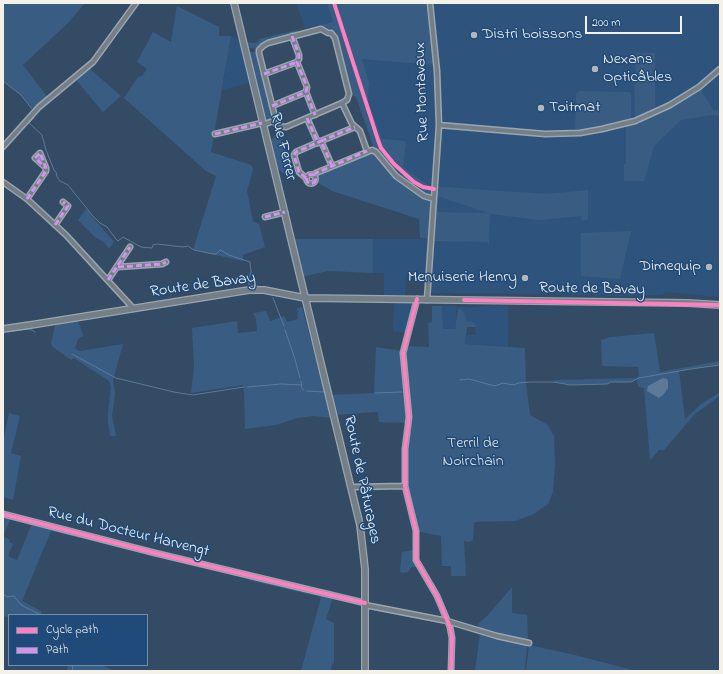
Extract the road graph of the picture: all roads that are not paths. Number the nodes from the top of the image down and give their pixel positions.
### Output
1 (136, 3) edge
2 (234, 3) edge
3 (430, 3) edge
4 (292, 36) junction
5 (297, 62) junction
6 (720, 69) edge
7 (264, 74) junction
8 (306, 92) junction
9 (342, 103) junction
10 (272, 106) junction
11 (315, 115) junction
12 (307, 118) junction
13 (273, 121) junction
14 (263, 124) junction
15 (439, 125) junction
16 (355, 127) junction
17 (216, 134) dead end
18 (319, 142) junction
19 (3, 147) edge
20 (367, 151) junction
21 (332, 166) junction
22 (46, 168) dead end
23 (314, 175) junction
24 (306, 178) junction
25 (3, 182) edge
26 (27, 199) junction
27 (434, 199) junction
28 (63, 202) dead end
29 (285, 212) junction
30 (265, 217) dead end
31 (55, 225) junction
32 (130, 247) dead end
33 (166, 262) dead end
34 (118, 267) junction
35 (108, 280) junction
36 (305, 298) junction
37 (416, 300) junction
38 (427, 300) junction
39 (720, 305) edge
40 (133, 308) junction
41 (3, 329) edge
42 (405, 486) junction
43 (352, 487) junction
44 (3, 514) edge
45 (365, 604) junction
46 (448, 621) junction
47 (529, 643) dead end
48 (365, 671) edge
49 (451, 671) edge

1 - 19 street
2 - 14 main road, Rue Ferrer
3 - 15 street, Rue Montavaux
4 - 5 street
4 - 7 street
4 - 9 street
5 - 7 street
5 - 8 street
6 - 15 street
7 - 10 street
8 - 10 street
8 - 11 street
9 - 11 street
9 - 16 street
10 - 13 street
11 - 12 street
12 - 13 street
12 - 18 street
13 - 14 street
14 - 17 street
14 - 29 main road, Rue Ferrer
15 - 27 street, Rue Montavaux
16 - 18 street
16 - 20 street
18 - 21 street
18 - 24 street
20 - 21 street
20 - 27 street
21 - 23 street
22 - 26 street
23 - 24 street
23 - 24 street
25 - 26 street
26 - 31 street
27 - 38 street, Rue Montavaux
28 - 31 street
29 - 30 street
29 - 36 main road, Rue Ferrer
31 - 35 street
32 - 34 street
33 - 34 street
34 - 35 street
35 - 40 street
36 - 37 main road, Route de Bavay
36 - 40 main road, Route de Bavay
36 - 43 main road, Route de Pâturages
37 - 38 main road, Route de Bavay
37 - 42 street
38 - 39 main road, Route de Bavay
40 - 41 main road, Route de Bavay
42 - 43 street
42 - 46 street
43 - 45 main road, Route de Pâturages
44 - 45 street, Rue du Docteur Harvengt
45 - 46 street, Rue du Docteur Harvengt
45 - 48 main road, Route de Pâturages
46 - 47 street, Rue du Docteur Harvengt
46 - 49 street

